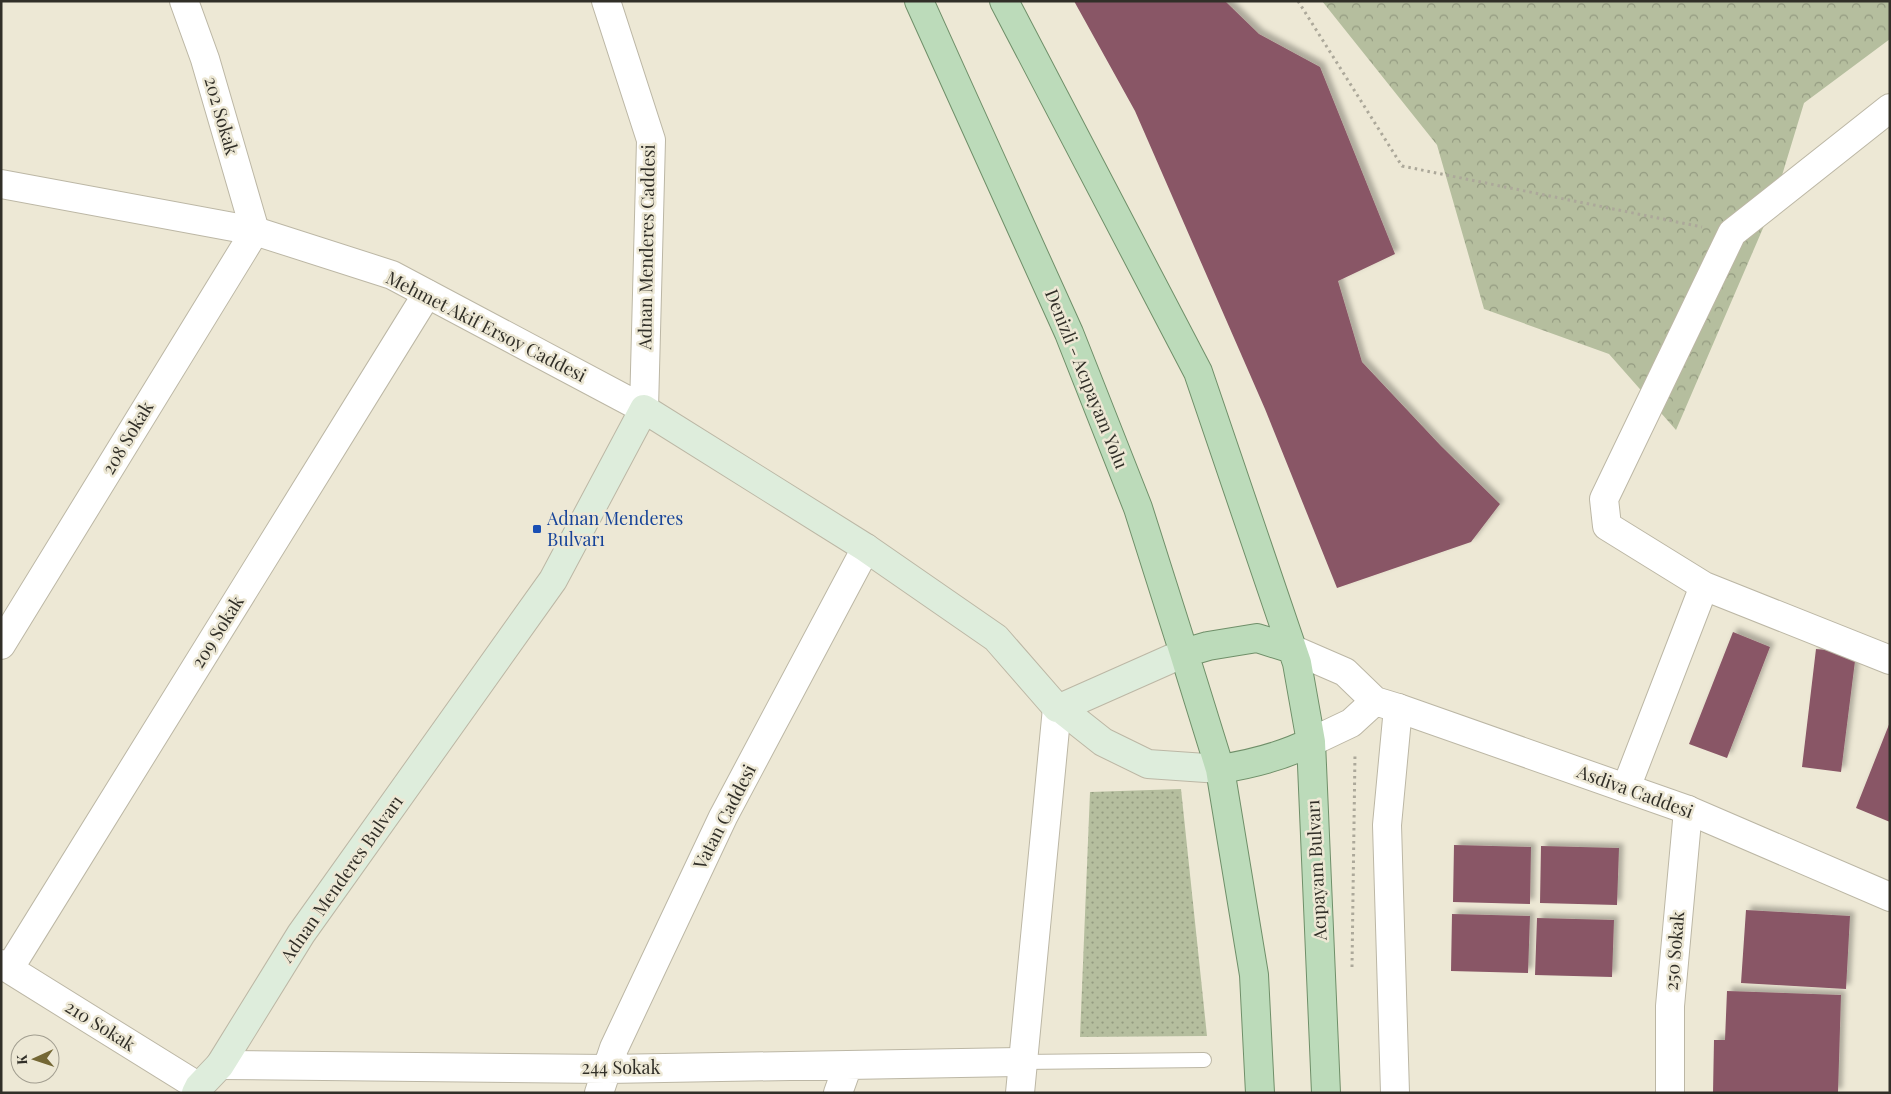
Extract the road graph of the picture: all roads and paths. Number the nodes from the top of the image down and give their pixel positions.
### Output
1 (184, 1) edge
2 (606, 1) edge
3 (919, 1) edge
4 (1004, 1) edge
5 (1298, 1) edge
6 (1890, 108) edge
7 (1, 184) edge
8 (255, 231) junction
9 (1732, 233) junction
10 (427, 294) junction
11 (644, 409) junction
12 (866, 548) junction
13 (1704, 586) junction
14 (1, 645) edge
15 (1292, 649) junction
16 (1184, 653) junction
17 (1890, 660) edge
18 (1387, 704) junction
19 (1058, 708) junction
20 (1352, 723) junction
21 (1311, 742) junction
22 (1220, 770) junction
23 (1626, 788) junction
24 (1688, 810) junction
25 (1890, 897) edge
26 (5, 967) edge
27 (1352, 974) dead end
28 (1204, 1060) dead end
29 (1022, 1062) junction
30 (220, 1065) junction
31 (848, 1065) junction
32 (603, 1081) edge
33 (197, 1090) edge
34 (838, 1093) edge
35 (1020, 1093) edge
36 (1260, 1093) edge
37 (1326, 1093) edge
38 (1394, 1093) edge
39 (1670, 1093) edge

1 - 8 street, 202 Sokak
2 - 11 street, Adnan Menderes Caddesi
3 - 16 main road, Denizli - Acıpayam Yolu
4 - 15 main road
5 - 9 path
6 - 9 street
7 - 8 street, Mehmet Akif Ersoy Caddesi
8 - 10 street, Mehmet Akif Ersoy Caddesi
8 - 14 street, 208 Sokak
9 - 13 street
10 - 11 street, Mehmet Akif Ersoy Caddesi
10 - 26 street, 209 Sokak
11 - 12 main road
11 - 30 main road, Adnan Menderes Bulvarı
12 - 19 main road
12 - 32 street, Vatan Caddesi
13 - 17 street
13 - 23 street
15 - 16 main road
15 - 18 street, Asdiva Caddesi
15 - 21 main road, Acıpayam Bulvarı
16 - 19 main road
16 - 22 main road, Denizli - Acıpayam Yolu
18 - 20 street
18 - 23 street, Asdiva Caddesi
18 - 38 street
19 - 22 main road
19 - 29 street
20 - 21 street
20 - 27 path
21 - 22 main road
21 - 37 main road, Acıpayam Bulvarı
22 - 36 main road
23 - 24 street, Asdiva Caddesi
24 - 25 street, Asdiva Caddesi
24 - 39 street, 250 Sokak
26 - 33 street, 210 Sokak
28 - 29 lane
29 - 31 street, 244 Sokak
29 - 35 street
30 - 32 street, 244 Sokak
30 - 33 main road, Adnan Menderes Bulvarı
31 - 32 street, 244 Sokak
31 - 34 street

